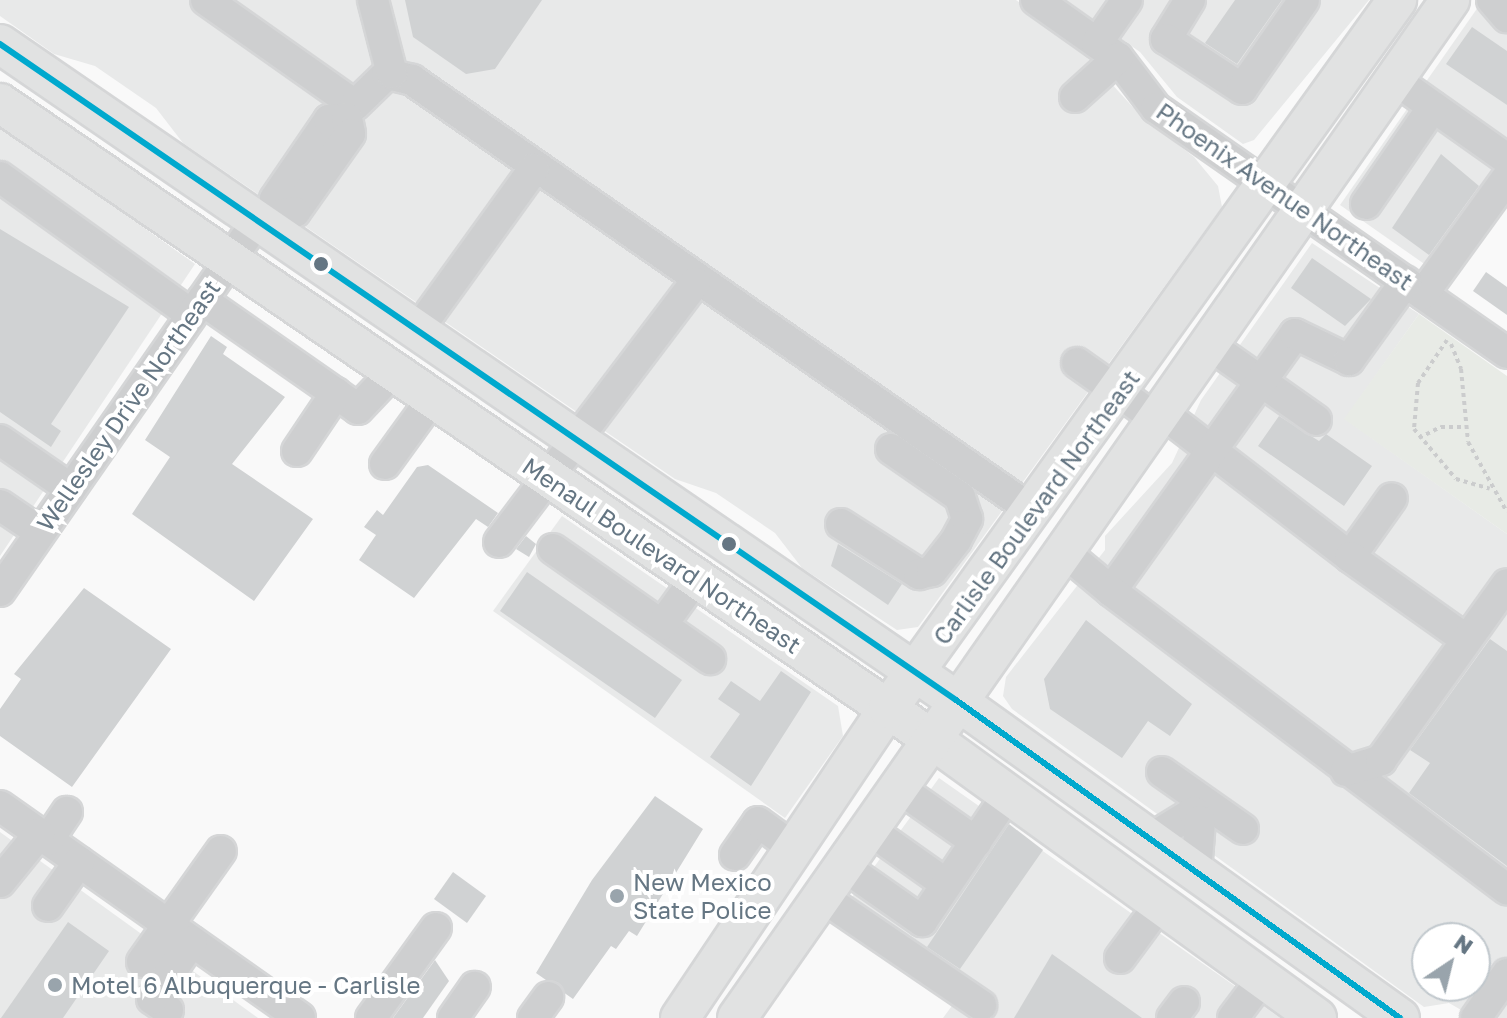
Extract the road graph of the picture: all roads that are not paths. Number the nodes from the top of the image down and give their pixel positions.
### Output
1 (206, 0) edge
2 (373, 0) edge
3 (1036, 0) edge
4 (1127, 0) edge
5 (1190, 0) edge
6 (1304, 0) edge
7 (1397, 0) edge
8 (1430, 0) edge
9 (1450, 0) edge
10 (1492, 0) edge
11 (1507, 17) edge
12 (0, 44) edge
13 (1108, 50) junction
14 (392, 74) junction
15 (1394, 79) junction
16 (1075, 97) dead end
17 (0, 103) edge
18 (1433, 107) junction
19 (351, 112) junction
20 (1507, 159) edge
21 (534, 169) junction
22 (0, 177) edge
23 (1507, 178) edge
24 (1267, 186) junction
25 (1366, 204) dead end
26 (1303, 210) junction
27 (269, 222) junction
28 (229, 260) junction
29 (695, 283) junction
30 (1414, 288) junction
31 (197, 307) junction
32 (417, 331) junction
33 (1208, 344) junction
34 (1507, 353) edge
35 (1077, 363) dead end
36 (393, 372) junction
37 (1258, 380) junction
38 (1119, 391) junction
39 (336, 393) junction
40 (432, 399) junction
41 (1158, 414) junction
42 (1316, 420) dead end
43 (0, 440) edge
44 (577, 441) junction
45 (891, 449) dead end
46 (297, 451) dead end
47 (1208, 454) junction
48 (385, 464) dead end
49 (546, 476) junction
50 (71, 489) junction
51 (1392, 498) dead end
52 (0, 505) edge
53 (1033, 511) junction
54 (841, 524) dead end
55 (40, 532) junction
56 (499, 542) dead end
57 (553, 549) dead end
58 (1062, 550) junction
59 (1350, 557) junction
60 (696, 578) junction
61 (1507, 584) edge
62 (0, 591) edge
63 (1111, 591) junction
64 (662, 625) junction
65 (1467, 640) junction
66 (710, 659) dead end
67 (916, 672) junction
68 (956, 700) junction
69 (888, 709) junction
70 (929, 737) junction
71 (1346, 771) junction
72 (1162, 772) dead end
73 (896, 786) junction
74 (1008, 794) junction
75 (0, 806) edge
76 (1200, 809) junction
77 (67, 812) dead end
78 (867, 828) junction
79 (1243, 829) dead end
80 (43, 837) junction
81 (1150, 839) junction
82 (976, 842) junction
83 (792, 847) junction
84 (221, 851) dead end
85 (735, 855) dead end
86 (79, 862) junction
87 (842, 865) junction
88 (1196, 872) junction
89 (0, 882) edge
90 (946, 884) junction
91 (1507, 889) edge
92 (821, 896) junction
93 (1160, 904) junction
94 (48, 906) dead end
95 (166, 923) junction
96 (436, 928) dead end
97 (192, 941) junction
98 (1307, 952) junction
99 (1120, 958) dead end
100 (142, 962) dead end
101 (1507, 974) edge
102 (1263, 978) junction
103 (475, 987) dead end
104 (294, 1003) edge
105 (981, 1005) dead end
106 (168, 1010) dead end
107 (371, 1018) edge
108 (453, 1018) edge
109 (680, 1018) edge
110 (737, 1018) edge
111 (1233, 1018) edge
112 (1317, 1018) edge
113 (1400, 1018) edge
114 (1476, 1018) edge

1 - 19 street
2 - 14 street
3 - 13 street, Phoenix Avenue Northeast
4 - 13 street
5 - 6 street
7 - 24 main road, Carlisle Boulevard Northeast
8 - 15 main road
9 - 15 main road, Carlisle Boulevard Northeast
10 - 11 street
12 - 27 main road, Menaul Boulevard Northeast
13 - 16 street
13 - 24 street, Phoenix Avenue Northeast
14 - 19 street
14 - 21 street
15 - 18 street
15 - 26 main road, Carlisle Boulevard Northeast
17 - 28 main road, Menaul Boulevard Northeast
18 - 20 street
18 - 25 street
19 - 27 street, Wellesley Drive Northeast
21 - 29 street
21 - 32 street
22 - 31 street
23 - 30 street
24 - 26 street, Phoenix Avenue Northeast
24 - 38 main road, Carlisle Boulevard Northeast
26 - 30 street, Phoenix Avenue Northeast
26 - 33 main road, Carlisle Boulevard Northeast
27 - 28 street, Wellesley Drive Northeast
27 - 32 main road, Menaul Boulevard Northeast
28 - 31 street, Wellesley Drive Northeast
28 - 36 main road, Menaul Boulevard Northeast
29 - 44 street
29 - 53 street
30 - 34 street, Phoenix Avenue Northeast
30 - 37 street
31 - 39 street
31 - 50 street, Wellesley Drive Northeast
32 - 44 main road, Menaul Boulevard Northeast
33 - 37 street
33 - 41 main road, Carlisle Boulevard Northeast
35 - 38 street
36 - 39 street
36 - 40 main road, Menaul Boulevard Northeast
37 - 42 street
37 - 47 street
38 - 41 street
38 - 53 main road, Carlisle Boulevard Northeast
39 - 46 street
40 - 48 street
40 - 49 main road, Menaul Boulevard Northeast
41 - 47 street
41 - 58 main road, Carlisle Boulevard Northeast
43 - 50 street
44 - 49 street
44 - 67 main road, Menaul Boulevard Northeast
45 - 54 street
47 - 59 street
47 - 63 street
49 - 56 street
49 - 60 main road, Menaul Boulevard Northeast
50 - 55 street, Wellesley Drive Northeast
51 - 59 street
52 - 55 street
53 - 67 main road, Carlisle Boulevard Northeast
55 - 62 street, Wellesley Drive Northeast
57 - 64 street
58 - 63 street
58 - 68 main road, Carlisle Boulevard Northeast
59 - 65 street
60 - 64 street
60 - 69 main road, Menaul Boulevard Northeast
61 - 65 street
63 - 71 street
64 - 66 street
65 - 71 street
67 - 68 main road, Menaul Boulevard Northeast
67 - 69 main road, Carlisle Boulevard Northeast
68 - 70 main road, Carlisle Boulevard Northeast
68 - 81 main road, Menaul Boulevard Northeast
69 - 70 main road, Menaul Boulevard Northeast
69 - 83 main road, Carlisle Boulevard Northeast
70 - 73 main road, Carlisle Boulevard Northeast
70 - 74 main road, Menaul Boulevard Northeast
71 - 91 street
72 - 76 street
73 - 78 main road, Carlisle Boulevard Northeast
73 - 82 street
74 - 82 street
74 - 93 main road, Menaul Boulevard Northeast
75 - 80 street
76 - 79 street
76 - 81 street
76 - 88 street
77 - 80 street
78 - 87 main road, Carlisle Boulevard Northeast
78 - 90 street
80 - 86 street
80 - 89 street
81 - 88 main road, Menaul Boulevard Northeast
82 - 90 street
83 - 85 street
83 - 109 main road, Carlisle Boulevard Northeast
84 - 95 street
86 - 94 street
86 - 95 street
87 - 90 street
87 - 92 main road, Carlisle Boulevard Northeast
88 - 98 main road, Menaul Boulevard Northeast
92 - 105 street
92 - 110 main road, Carlisle Boulevard Northeast
93 - 98 main road
93 - 99 street
93 - 102 main road, Menaul Boulevard Northeast
95 - 97 street
95 - 100 street
96 - 107 street
97 - 104 street
97 - 106 street
98 - 113 main road, Menaul Boulevard Northeast
101 - 114 street
102 - 111 street
102 - 112 main road, Menaul Boulevard Northeast
103 - 108 street

